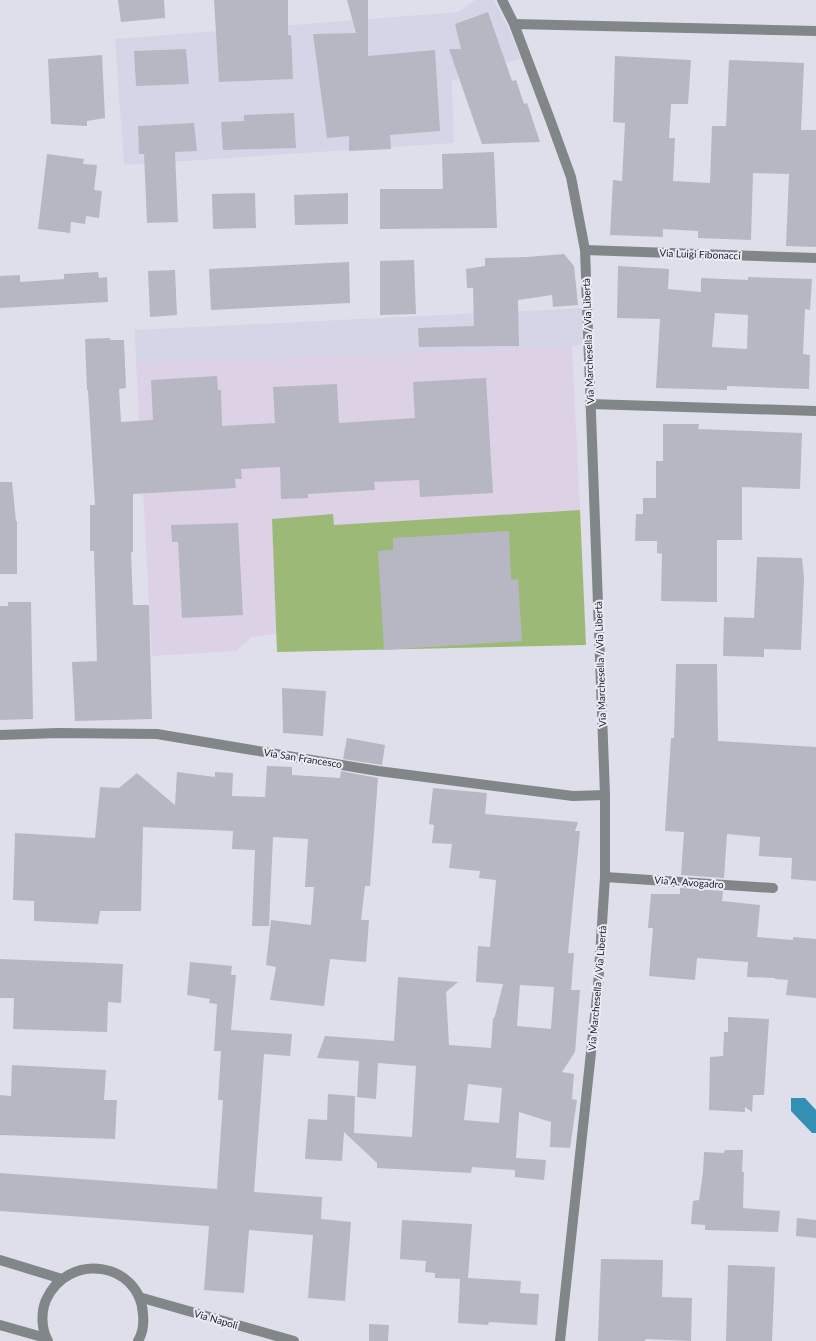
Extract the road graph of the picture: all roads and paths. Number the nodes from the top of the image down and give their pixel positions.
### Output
1 (502, 0) edge
2 (514, 24) junction
3 (816, 31) edge
4 (585, 250) junction
5 (816, 258) edge
6 (590, 404) junction
7 (816, 411) edge
8 (0, 735) edge
9 (605, 795) junction
10 (606, 877) junction
11 (773, 888) dead end
12 (0, 1260) edge
13 (62, 1279) junction
14 (139, 1297) junction
15 (0, 1325) edge
16 (47, 1340) edge
17 (138, 1341) edge
18 (294, 1341) edge
19 (560, 1341) edge

1 - 2 street, Via Marchesella / Via Libertà
2 - 3 street
2 - 4 street, Via Marchesella / Via Libertà
4 - 5 street, Via Luigi Fibonacci
4 - 6 street, Via Marchesella / Via Libertà
6 - 7 street
6 - 9 street, Via Marchesella / Via Libertà
8 - 9 street, Via San Francesco
9 - 10 street, Via Marchesella / Via Libertà
10 - 11 street, Via A. Avogadro
10 - 19 street, Via Marchesella / Via Libertà
12 - 13 street
13 - 14 street
13 - 16 street
14 - 17 street
14 - 18 street, Via Napoli
15 - 16 street

